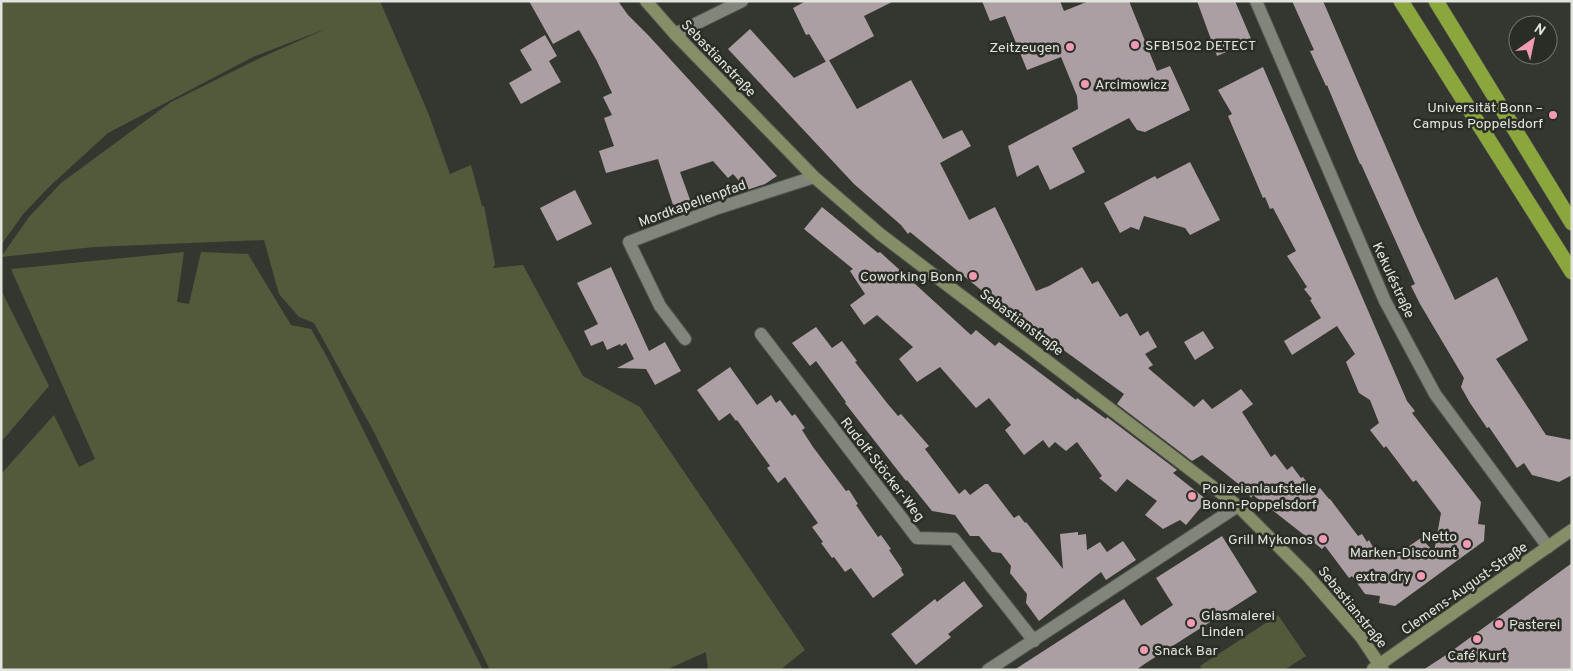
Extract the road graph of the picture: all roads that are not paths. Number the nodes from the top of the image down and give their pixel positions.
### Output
1 (646, 1) edge
2 (742, 1) edge
3 (1256, 1) edge
4 (1401, 1) edge
5 (1436, 1) edge
6 (675, 34) junction
7 (814, 177) junction
8 (1572, 224) edge
9 (1572, 272) edge
10 (761, 334) dead end
11 (685, 340) dead end
12 (1238, 506) junction
13 (1572, 530) edge
14 (1548, 547) junction
15 (1034, 641) junction
16 (1379, 668) edge
17 (988, 670) edge

1 - 6 street, Sebastianstraße
2 - 6 street
3 - 14 street, Kekuléstraße
4 - 9 highway
5 - 8 highway
6 - 7 street, Sebastianstraße
7 - 11 street, Mordkapellenpfad
7 - 12 street, Sebastianstraße
10 - 15 street, Rudolf-Stöcker-Weg
12 - 15 street
12 - 16 street, Sebastianstraße
13 - 14 street, Clemens-August-Straße
14 - 16 street, Clemens-August-Straße
15 - 17 street

